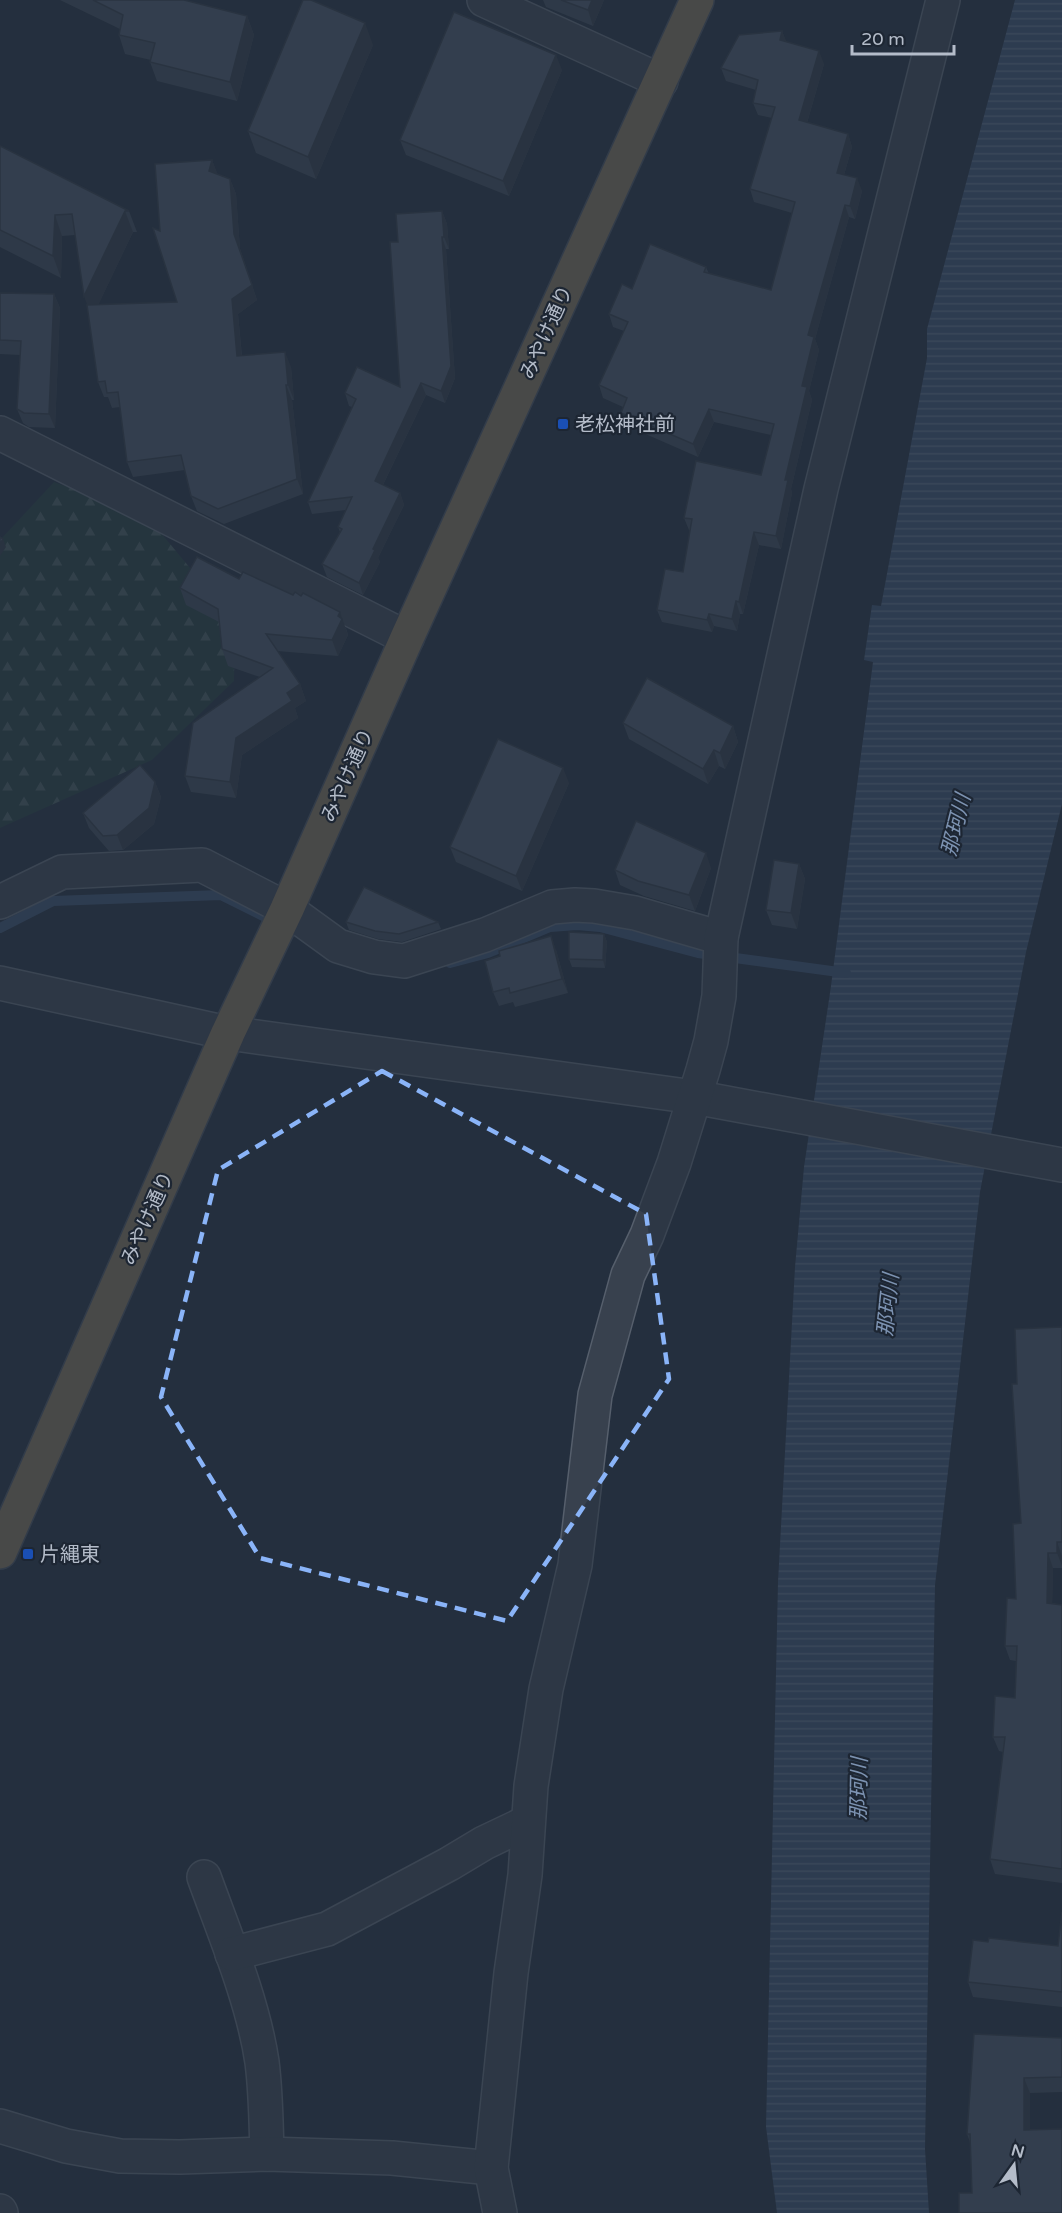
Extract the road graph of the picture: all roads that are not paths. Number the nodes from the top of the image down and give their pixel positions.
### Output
1 (484, 0) edge
2 (697, 0) edge
3 (943, 0) edge
4 (661, 81) junction
5 (0, 433) edge
6 (407, 638) junction
7 (0, 902) edge
8 (287, 909) junction
9 (721, 938) junction
10 (0, 983) edge
11 (228, 1033) junction
12 (702, 1099) junction
13 (1062, 1165) edge
14 (4, 1535) edge
15 (528, 1822) junction
16 (204, 1877) dead end
17 (232, 1954) junction
18 (0, 2126) edge
19 (267, 2154) junction
20 (491, 2168) junction
21 (500, 2213) edge

1 - 4 street
2 - 4 highway, みやけ通り
3 - 9 street
4 - 6 highway, みやけ通り
5 - 6 street
6 - 8 highway, みやけ通り
7 - 8 street
8 - 9 street
8 - 11 highway, みやけ通り
9 - 12 street
10 - 11 street
11 - 12 street
11 - 14 highway, みやけ通り
12 - 13 street
12 - 15 street
15 - 17 street
15 - 20 street
16 - 17 street
17 - 19 street
18 - 19 street
19 - 20 street
20 - 21 street

